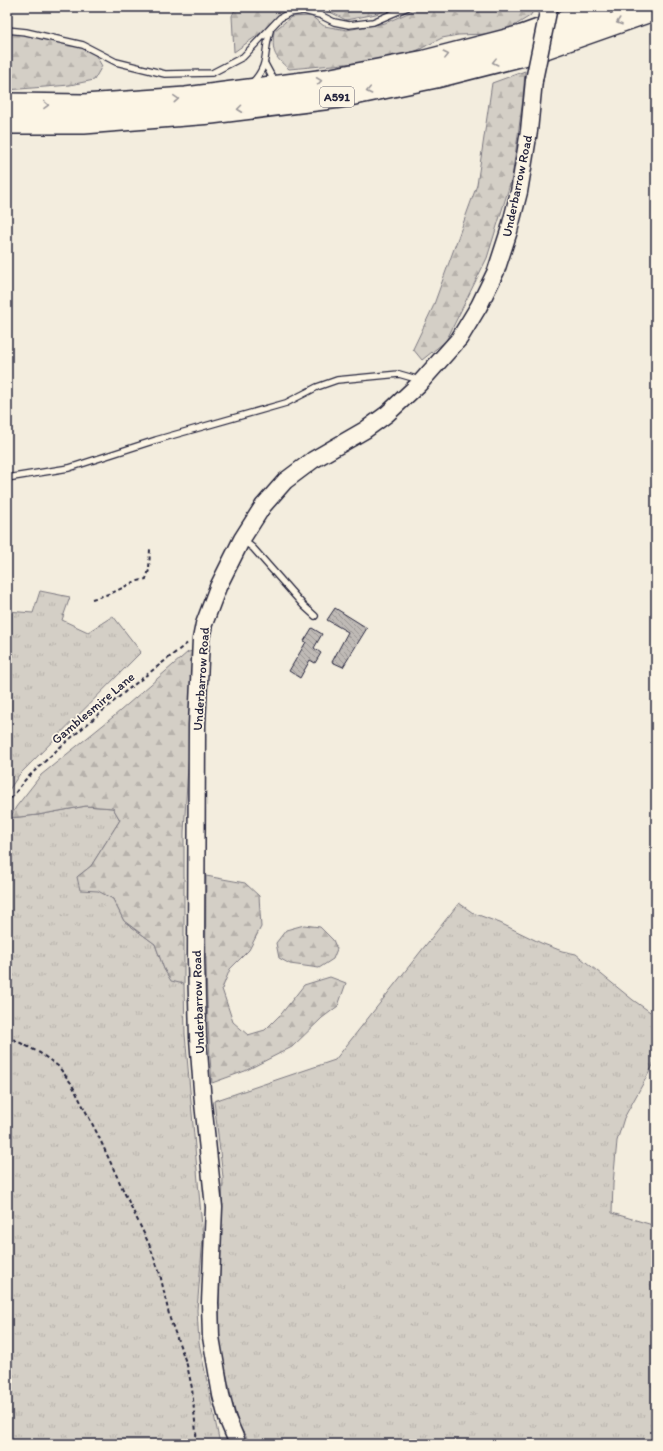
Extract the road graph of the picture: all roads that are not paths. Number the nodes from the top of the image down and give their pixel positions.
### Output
1 (408, 7) edge
2 (549, 7) edge
3 (602, 7) edge
4 (656, 9) edge
5 (270, 29) junction
6 (7, 30) edge
7 (265, 64) junction
8 (286, 86) junction
9 (243, 92) junction
10 (7, 104) edge
11 (7, 123) edge
12 (419, 384) junction
13 (7, 478) edge
14 (242, 539) junction
15 (315, 616) dead end
16 (238, 1444) edge

1 - 5 lane
2 - 12 street, Underbarrow Road, bridge
8 -> 3 highway, A591
4 -> 11 highway, A591
5 - 6 lane
5 - 7 lane
7 - 8 lane
7 - 9 lane
8 - 9 highway, A591
10 -> 9 highway, A591
12 - 13 lane
12 - 14 street, Underbarrow Road
14 - 15 lane
14 - 16 street, Underbarrow Road

